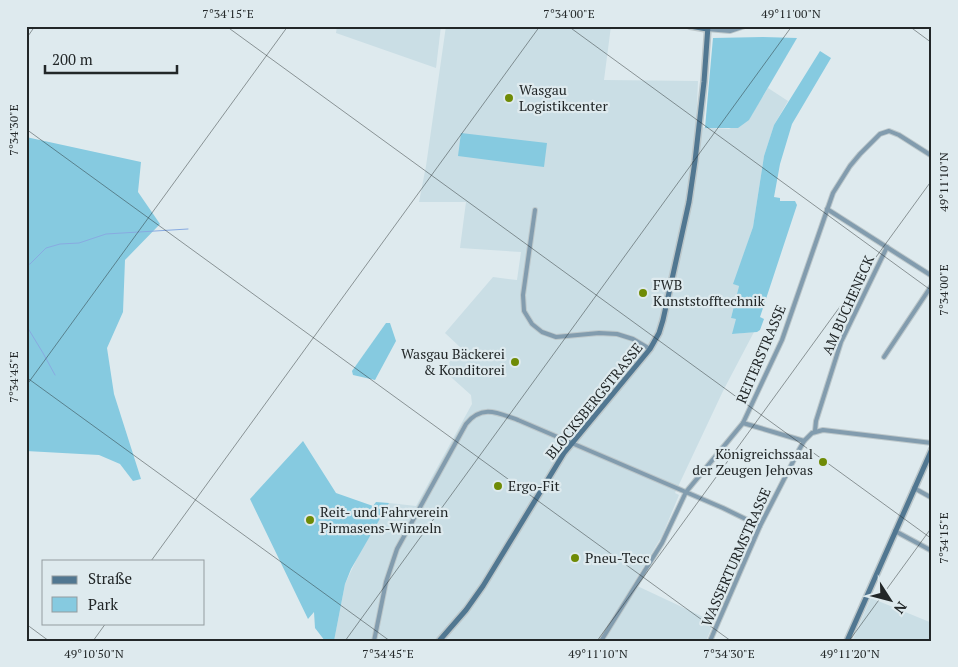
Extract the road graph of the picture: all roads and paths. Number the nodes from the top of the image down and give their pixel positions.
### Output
1 (690, 26) edge
2 (745, 26) edge
3 (707, 28) edge
4 (932, 156) edge
5 (827, 209) junction
6 (535, 210) dead end
7 (887, 247) junction
8 (932, 276) edge
9 (932, 285) edge
10 (650, 349) junction
11 (884, 357) dead end
12 (743, 422) junction
13 (815, 431) junction
14 (804, 441) junction
15 (571, 443) junction
16 (932, 444) edge
17 (932, 449) edge
18 (914, 488) junction
19 (686, 492) junction
20 (932, 498) edge
21 (760, 526) junction
22 (895, 531) junction
23 (932, 550) edge
24 (374, 641) edge
25 (439, 641) edge
26 (601, 641) edge
27 (710, 641) edge
28 (847, 641) edge

1 - 3 main road
2 - 3 street
3 - 10 main road, BLOCKSBERGSTRASSE
4 - 5 street, REITERSTRASSE
5 - 7 street
5 - 12 street, REITERSTRASSE
6 - 10 street
7 - 8 street
7 - 13 street, AM BUCHENECK
9 - 11 street
10 - 15 main road, BLOCKSBERGSTRASSE
12 - 14 street
12 - 19 street, REITERSTRASSE
13 - 14 street, WASSERTURMSTRASSE
13 - 16 street
14 - 21 street, WASSERTURMSTRASSE
15 - 19 street
15 - 24 street
15 - 25 main road, BLOCKSBERGSTRASSE
17 - 18 main road
18 - 20 street
18 - 22 main road
19 - 21 street
19 - 26 street, REITERSTRASSE
21 - 27 street, WASSERTURMSTRASSE
22 - 23 street
22 - 28 main road

